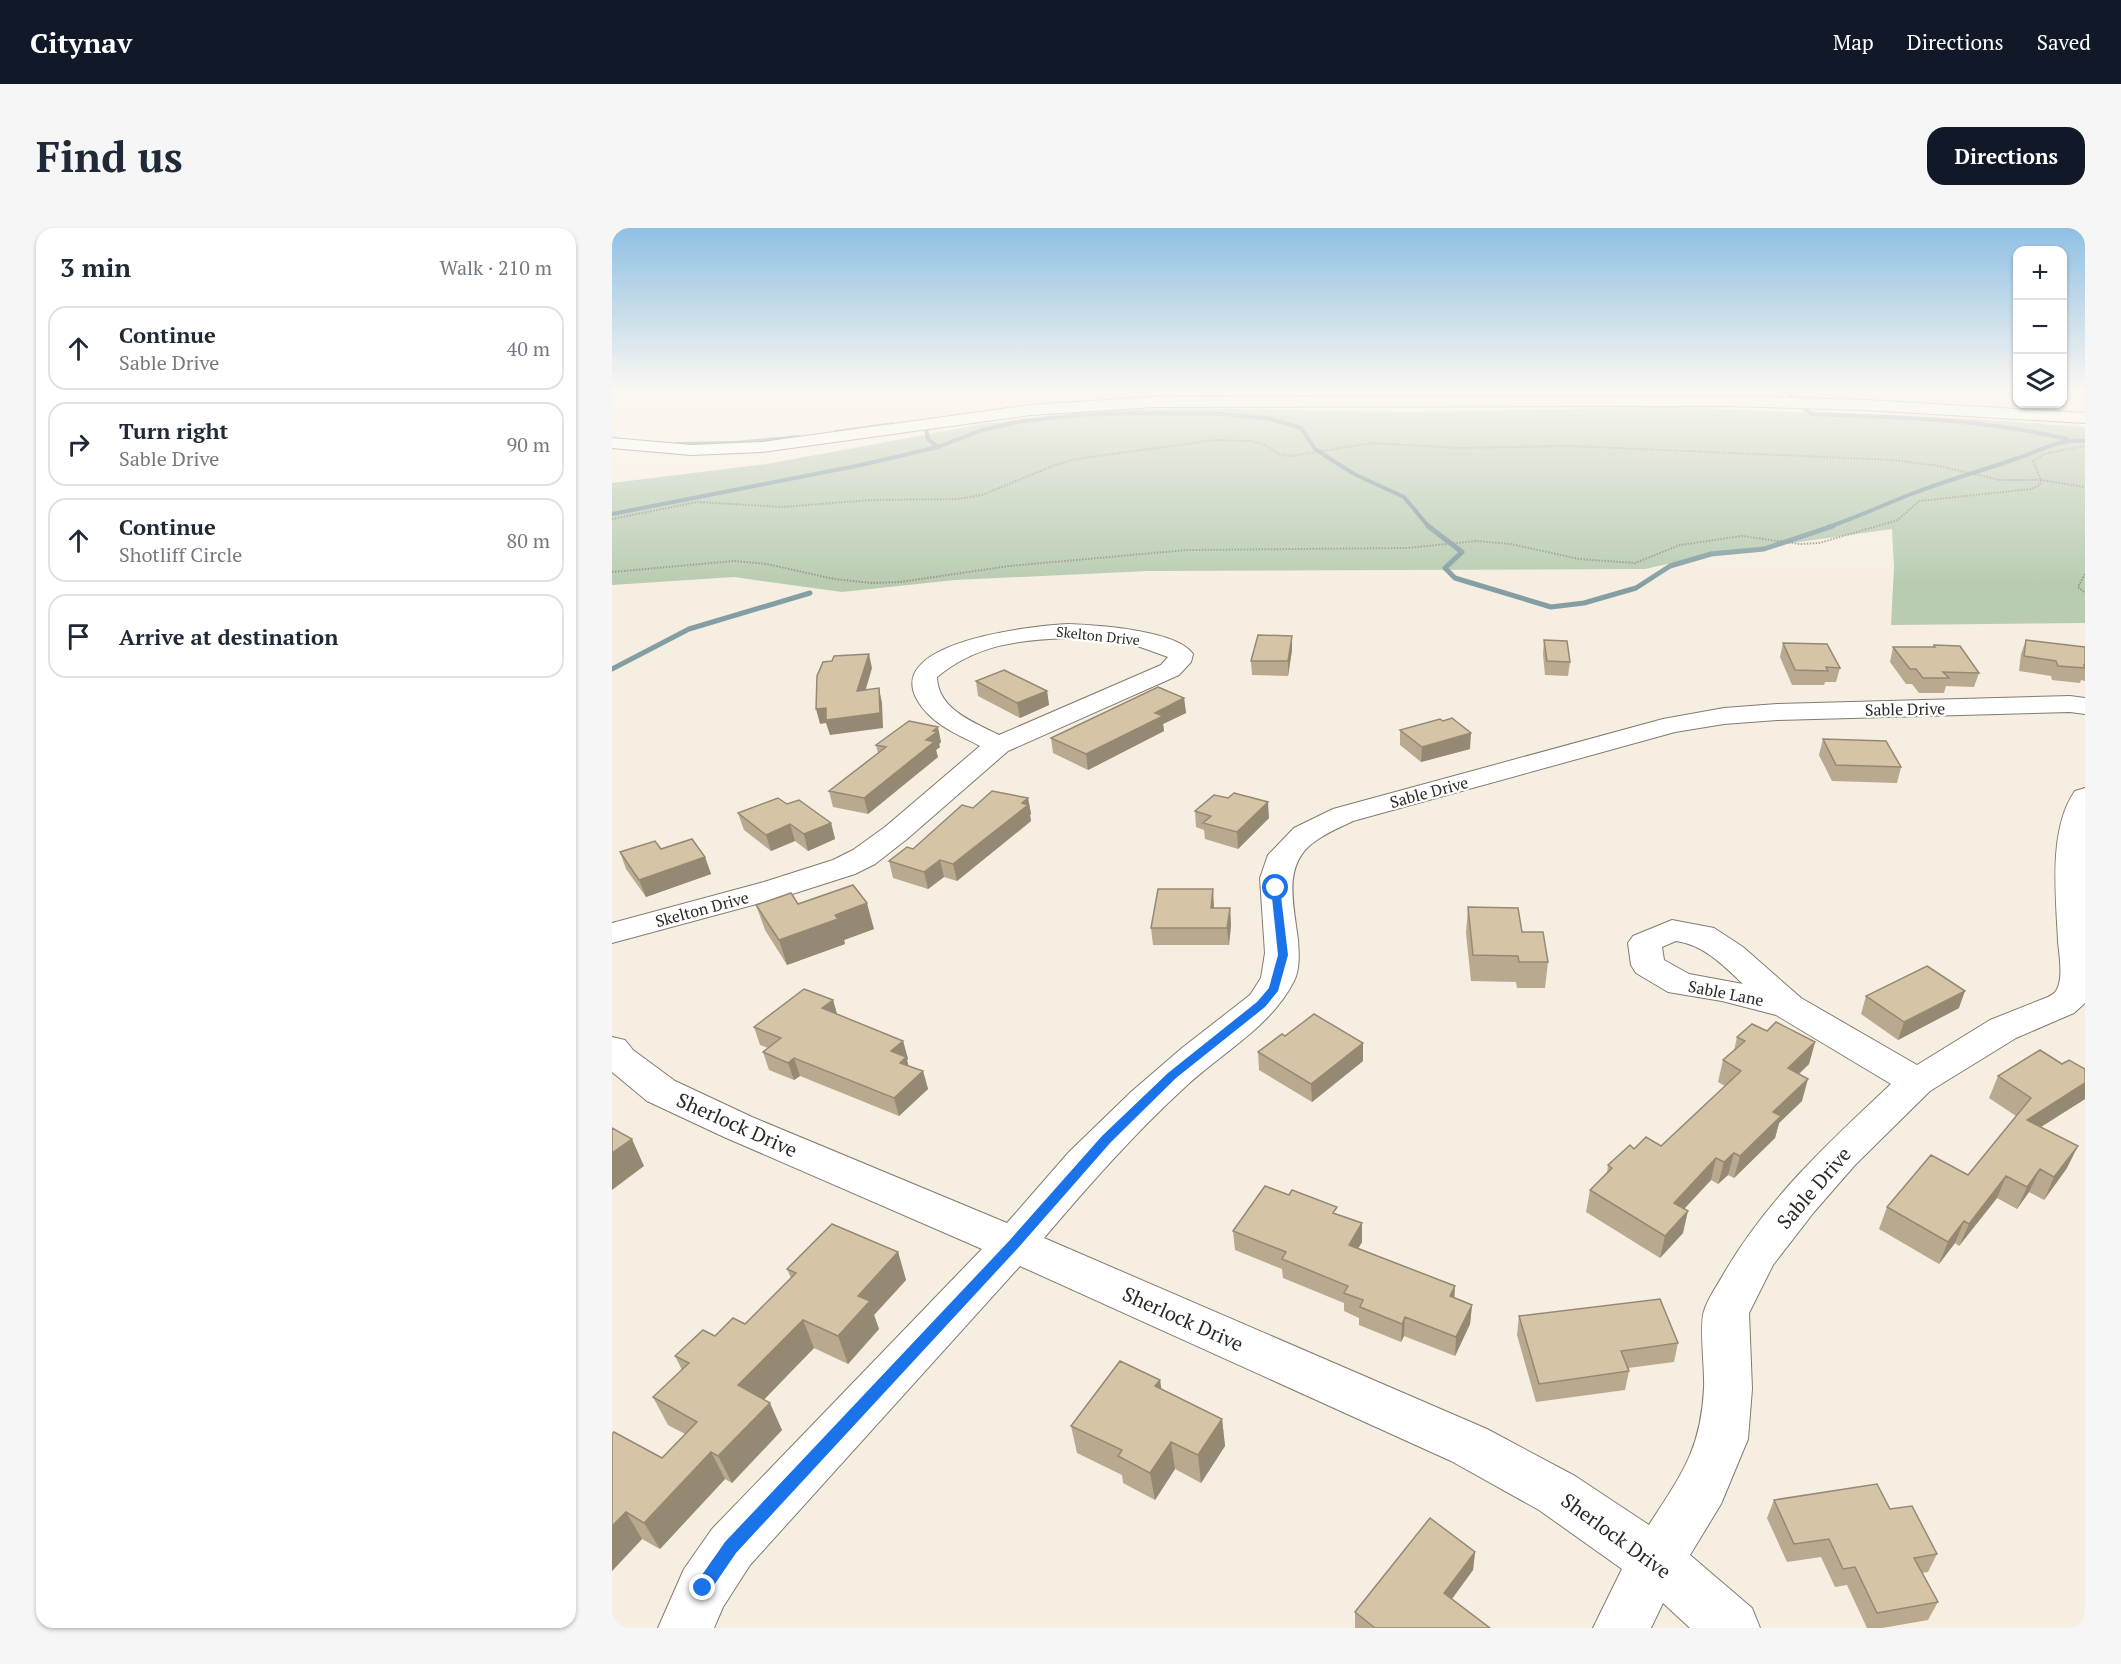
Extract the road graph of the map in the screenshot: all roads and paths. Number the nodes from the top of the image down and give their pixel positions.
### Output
1 (1110, 454) edge
2 (1776, 454) edge
3 (2043, 454) edge
4 (2042, 480) junction
5 (2085, 487) edge
6 (612, 519) edge
7 (612, 572) edge
8 (2085, 574) edge
9 (2085, 592) edge
10 (2085, 706) edge
11 (998, 745) junction
12 (2085, 797) edge
13 (612, 933) edge
14 (1788, 1006) dead end
15 (612, 1049) edge
16 (1917, 1082) junction
17 (1014, 1245) junction
18 (1656, 1562) junction
19 (686, 1628) edge
20 (1621, 1628) edge
21 (1732, 1628) edge

1 - 6 path
2 - 4 path
3 - 4 path
4 - 5 path
4 - 7 path
8 - 9 path
10 - 17 street, Sable Drive
11 - 11 street, Skelton Drive
11 - 13 street, Skelton Drive
12 - 16 street, Sable Drive
14 - 16 street
15 - 17 street, Sherlock Drive
16 - 18 street, Sable Drive
17 - 18 street, Sherlock Drive
17 - 19 street, Sable Drive
18 - 20 street, Sable Drive
18 - 21 street, Sherlock Drive

